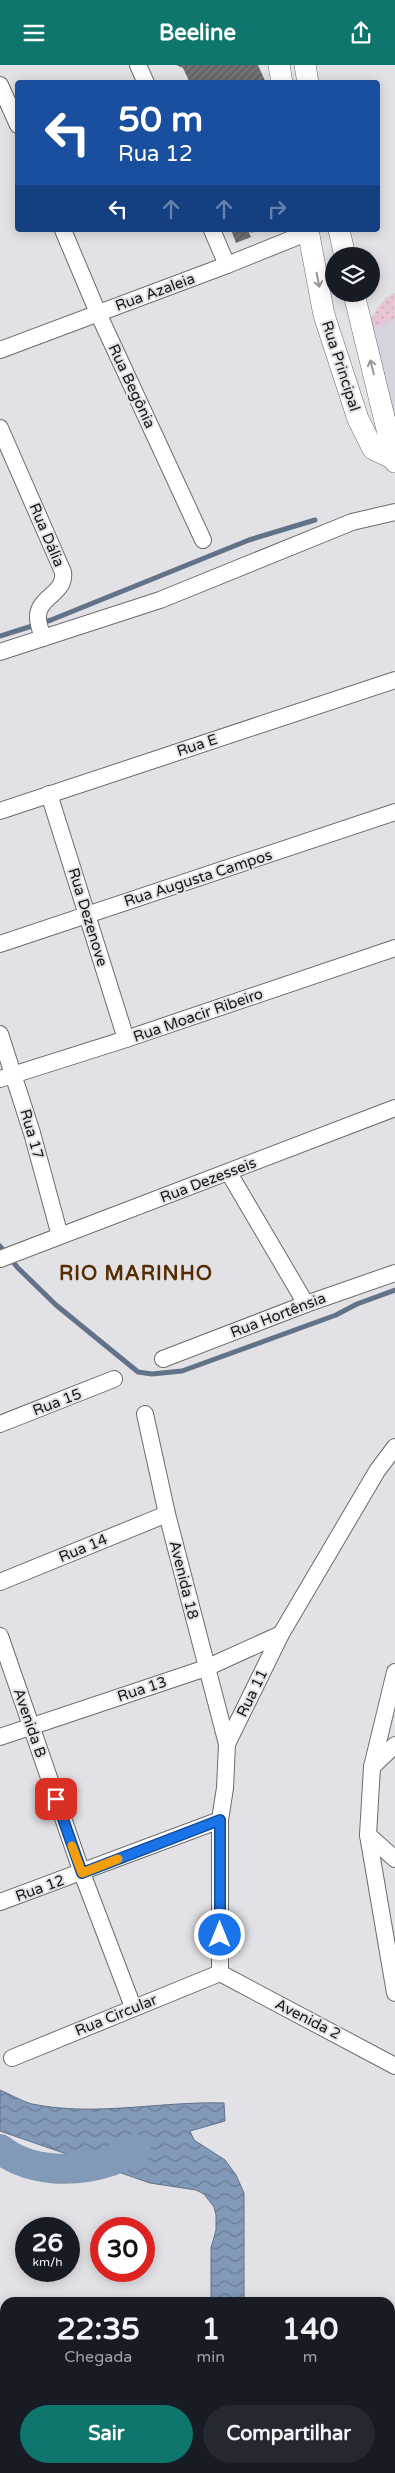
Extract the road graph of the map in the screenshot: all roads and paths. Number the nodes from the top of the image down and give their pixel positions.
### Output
1 (138, 65) edge
2 (279, 65) edge
3 (305, 65) edge
4 (145, 80) edge
5 (282, 80) edge
6 (308, 80) edge
7 (0, 85) edge
8 (15, 118) edge
9 (64, 232) edge
10 (213, 232) edge
11 (253, 232) edge
12 (303, 232) edge
13 (308, 232) edge
14 (340, 232) edge
15 (254, 236) dead end
16 (277, 237) edge
17 (344, 247) edge
18 (228, 265) junction
19 (356, 302) edge
20 (98, 313) junction
21 (0, 350) edge
22 (0, 428) edge
23 (394, 460) edge
24 (395, 512) edge
25 (203, 540) dead end
26 (41, 630) junction
27 (0, 652) edge
28 (395, 680) edge
29 (49, 794) junction
30 (0, 811) edge
31 (395, 813) edge
32 (88, 915) junction
33 (0, 944) edge
34 (395, 949) edge
35 (0, 1034) edge
36 (126, 1039) junction
37 (7, 1076) edge
38 (395, 1108) edge
39 (229, 1173) junction
40 (60, 1236) junction
41 (0, 1259) edge
42 (395, 1273) edge
43 (306, 1304) junction
44 (162, 1359) dead end
45 (114, 1379) dead end
46 (145, 1414) dead end
47 (0, 1424) edge
48 (395, 1447) edge
49 (167, 1514) junction
50 (0, 1582) edge
51 (281, 1634) junction
52 (0, 1635) edge
53 (206, 1668) junction
54 (395, 1672) edge
55 (30, 1726) junction
56 (0, 1737) edge
57 (227, 1744) junction
58 (395, 1745) edge
59 (372, 1767) junction
60 (220, 1820) junction
61 (368, 1835) junction
62 (395, 1859) edge
63 (82, 1873) junction
64 (0, 1902) edge
65 (220, 1973) junction
66 (395, 1993) edge
67 (133, 2007) junction
68 (12, 2058) dead end
69 (395, 2066) edge

1 - 4 street
2 - 5 main road
3 - 6 main road
7 - 8 street
9 - 20 street, Rua Begônia
10 - 18 street
11 - 15 path
12 - 16 street, Rua Azaleia
13 -> 23 main road, Rua Principal
14 - 17 main road
16 - 18 street, Rua Azaleia
18 - 20 street, Rua Azaleia
23 -> 19 main road, Rua Principal
20 - 21 street, Rua Azaleia
20 - 25 street, Rua Begônia
22 - 26 street, Rua Dália
24 - 26 street
26 - 27 street
28 - 29 street, Rua E
29 - 30 street, Rua E
29 - 32 street, Rua Dezenove
31 - 32 street, Rua Augusta Campos
32 - 33 street, Rua Augusta Campos
32 - 36 street, Rua Dezenove
34 - 36 street, Rua Moacir Ribeiro
35 - 37 street, Rua 17
36 - 37 street, Rua Moacir Ribeiro
37 - 40 street, Rua 17
38 - 39 street, Rua Dezesseis
39 - 40 street, Rua Dezesseis
39 - 43 street
40 - 41 street, Rua Dezesseis
42 - 43 street, Rua Hortênsia
43 - 44 street, Rua Hortênsia
45 - 47 street, Rua 15
46 - 49 street, Avenida 18
48 - 51 street, Rua 11
49 - 50 street, Rua 14
49 - 53 street, Avenida 18
51 - 53 street, Rua 13
51 - 57 street, Rua 11
52 - 55 street, Avenida B
53 - 55 street, Rua 13
53 - 57 street, Avenida 18
54 - 59 street
55 - 56 street, Rua 13
55 - 63 street, Avenida B
57 - 60 street, Rua 11
58 - 59 street
59 - 61 street
60 - 63 street, Rua 12
60 - 65 street, Rua 11
61 - 62 street
61 - 66 street
63 - 64 street, Rua 12
63 - 67 street, Avenida B
65 - 67 street, Rua Circular
65 - 69 street, Avenida 2
67 - 68 street, Rua Circular

